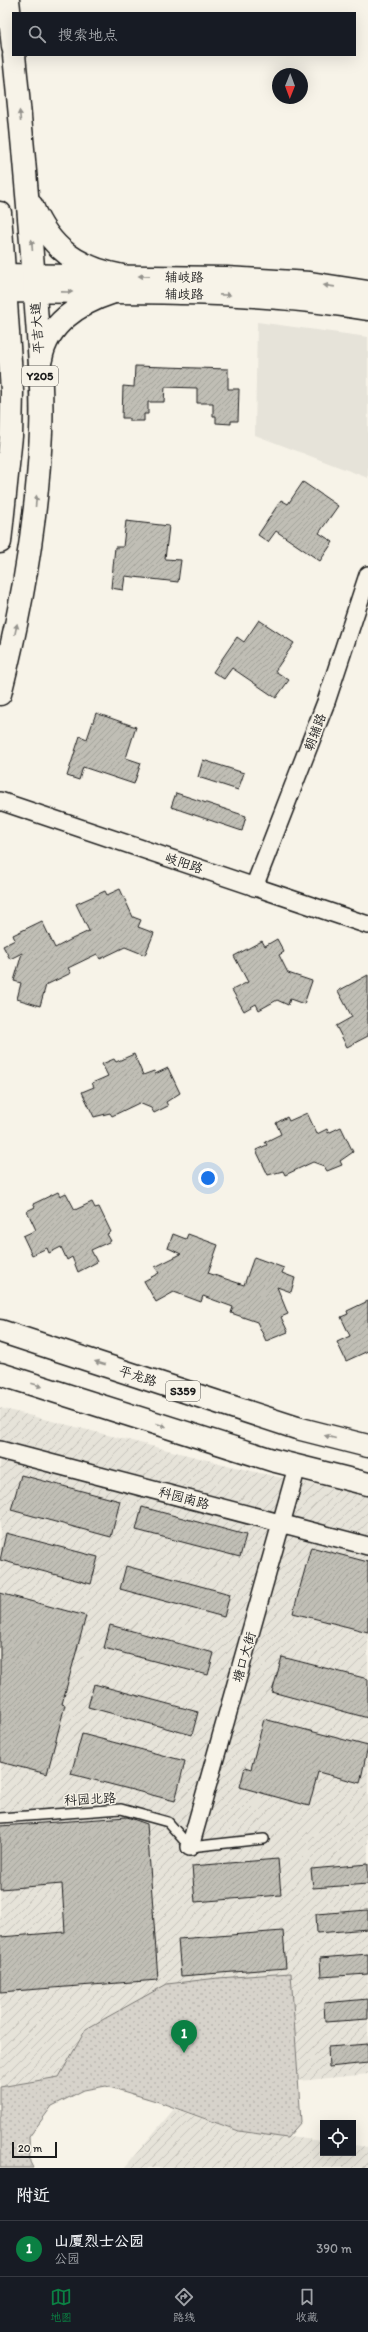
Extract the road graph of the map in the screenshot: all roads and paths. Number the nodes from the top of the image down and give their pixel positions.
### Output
1 (8, 0) edge
2 (12, 38) edge
3 (14, 56) edge
4 (27, 187) junction
5 (0, 213) edge
6 (3, 283) edge
7 (34, 283) junction
8 (117, 284) junction
9 (368, 292) edge
10 (368, 309) edge
11 (0, 338) edge
12 (11, 370) junction
13 (40, 370) junction
14 (0, 542) edge
15 (368, 575) edge
16 (0, 694) edge
17 (0, 802) edge
18 (254, 887) junction
19 (368, 925) edge
20 (0, 1331) edge
21 (0, 1374) edge
22 (368, 1446) edge
23 (0, 1452) edge
24 (298, 1467) junction
25 (368, 1484) edge
26 (282, 1523) junction
27 (368, 1546) edge
28 (0, 1818) edge
29 (264, 1839) dead end
30 (190, 1847) junction

1 - 2 main road
4 -> 3 main road, 平吉大道 / Y205
7 -> 4 main road, 平吉大道 / Y205
4 - 8 main road
5 - 6 main road, Y205
6 - 7 main road
6 - 12 main road, Y205
7 - 8 main road, 辅歧路
7 - 13 main road, 平吉大道 / Y205
9 -> 8 main road, 辅岐路
8 -> 10 main road, 辅歧路
8 - 13 main road
11 - 12 main road
12 - 14 main road, Y205
16 -> 13 main road, 平吉大道 / Y205
15 - 18 street, 朝辅路
17 - 18 street, 岐阳路
18 - 19 street, 岐阳路
22 -> 20 main road, 平龙路 / S359
21 -> 24 main road
23 - 26 street, 科园南路
24 - 25 main road
24 - 26 street, 塘口大街
26 - 27 street, 科园南路
26 - 30 street, 塘口大街
28 - 30 lane, 科园北路
29 - 30 lane

